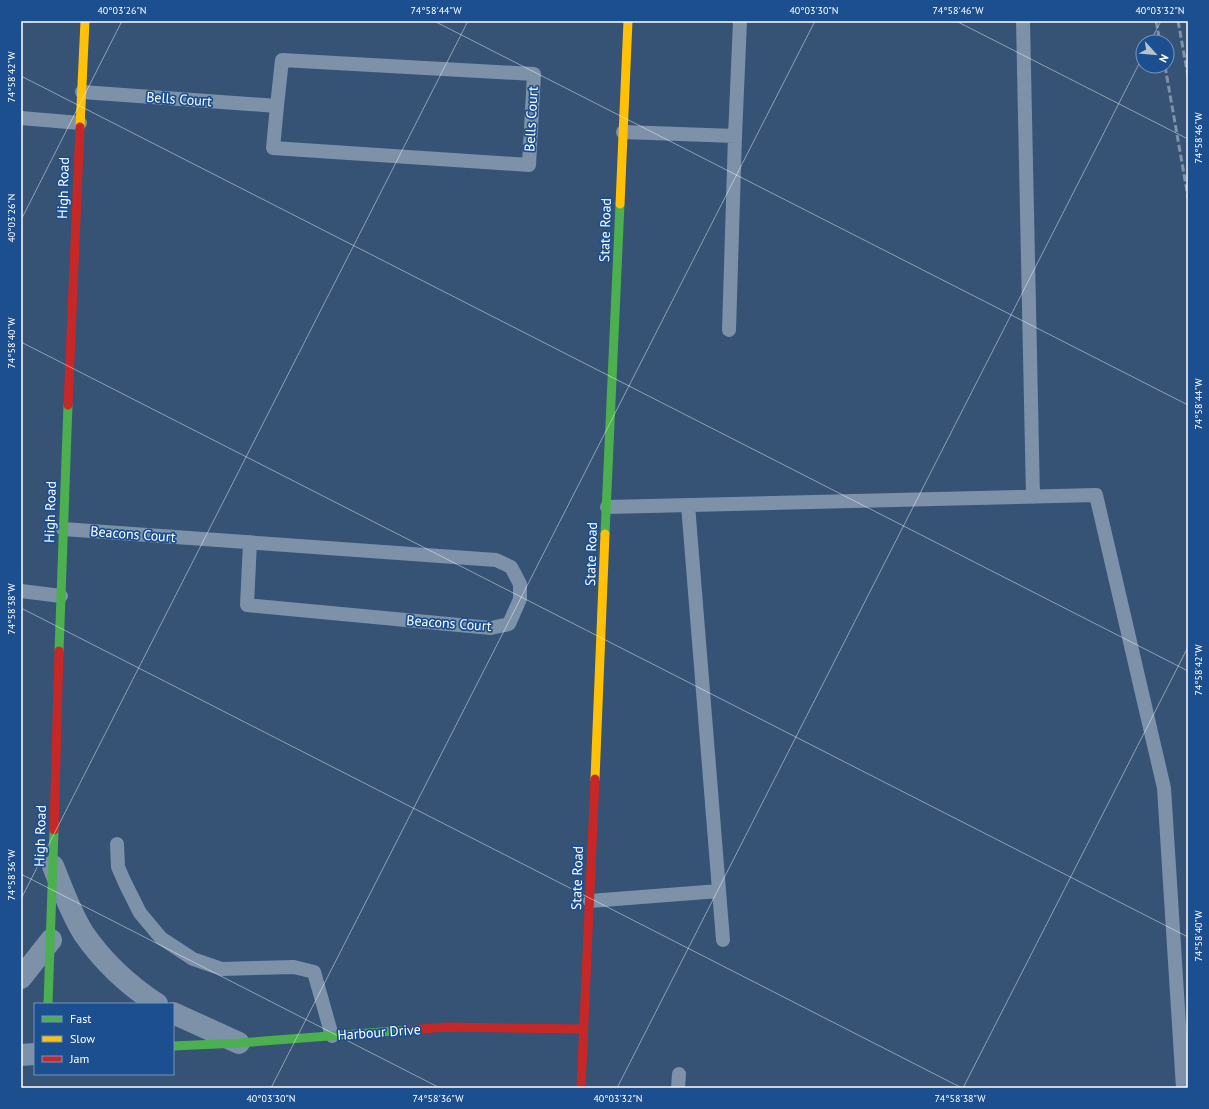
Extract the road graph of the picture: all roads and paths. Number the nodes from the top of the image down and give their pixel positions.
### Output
1 (85, 21) edge
2 (628, 21) edge
3 (740, 21) edge
4 (1023, 21) edge
5 (82, 92) junction
6 (277, 106) junction
7 (21, 118) edge
8 (80, 123) junction
9 (623, 132) junction
10 (735, 136) junction
11 (729, 330) dead end
12 (1033, 497) junction
13 (688, 505) junction
14 (607, 507) junction
15 (64, 529) junction
16 (250, 542) junction
17 (21, 591) edge
18 (61, 596) junction
19 (117, 844) dead end
20 (53, 866) junction
21 (719, 891) junction
22 (590, 901) junction
23 (51, 940) junction
24 (723, 940) dead end
25 (21, 978) edge
26 (48, 1003) edge
27 (156, 1003) edge
28 (174, 1013) edge
29 (584, 1029) junction
30 (332, 1036) junction
31 (239, 1043) junction
32 (174, 1046) edge
33 (34, 1054) edge
34 (21, 1055) edge
35 (581, 1088) edge
36 (1183, 1088) edge

1 - 5 street, High Road
2 - 9 street, State Road
3 - 10 lane
4 - 12 lane
5 - 6 lane, Bells Court
5 - 8 street, High Road
6 - 6 lane, Bells Court
7 - 8 lane
8 - 15 street, High Road
9 - 10 lane
9 - 14 street, State Road
10 - 11 lane
12 - 13 lane
12 - 36 lane
13 - 14 lane
13 - 21 lane
14 - 22 street, State Road
15 - 16 lane, Beacons Court
15 - 18 street, High Road
16 - 16 lane, Beacons Court
17 - 18 lane
18 - 20 street, High Road
19 - 30 lane
20 - 23 street, High Road
20 - 27 street
21 - 22 lane
21 - 24 lane
22 - 29 street, State Road
23 - 25 street
23 - 26 street, High Road
28 - 31 street
29 - 30 street, Harbour Drive
29 - 35 street, State Road
30 - 31 street, Harbour Drive
31 - 32 street, Harbour Drive
33 - 34 street

